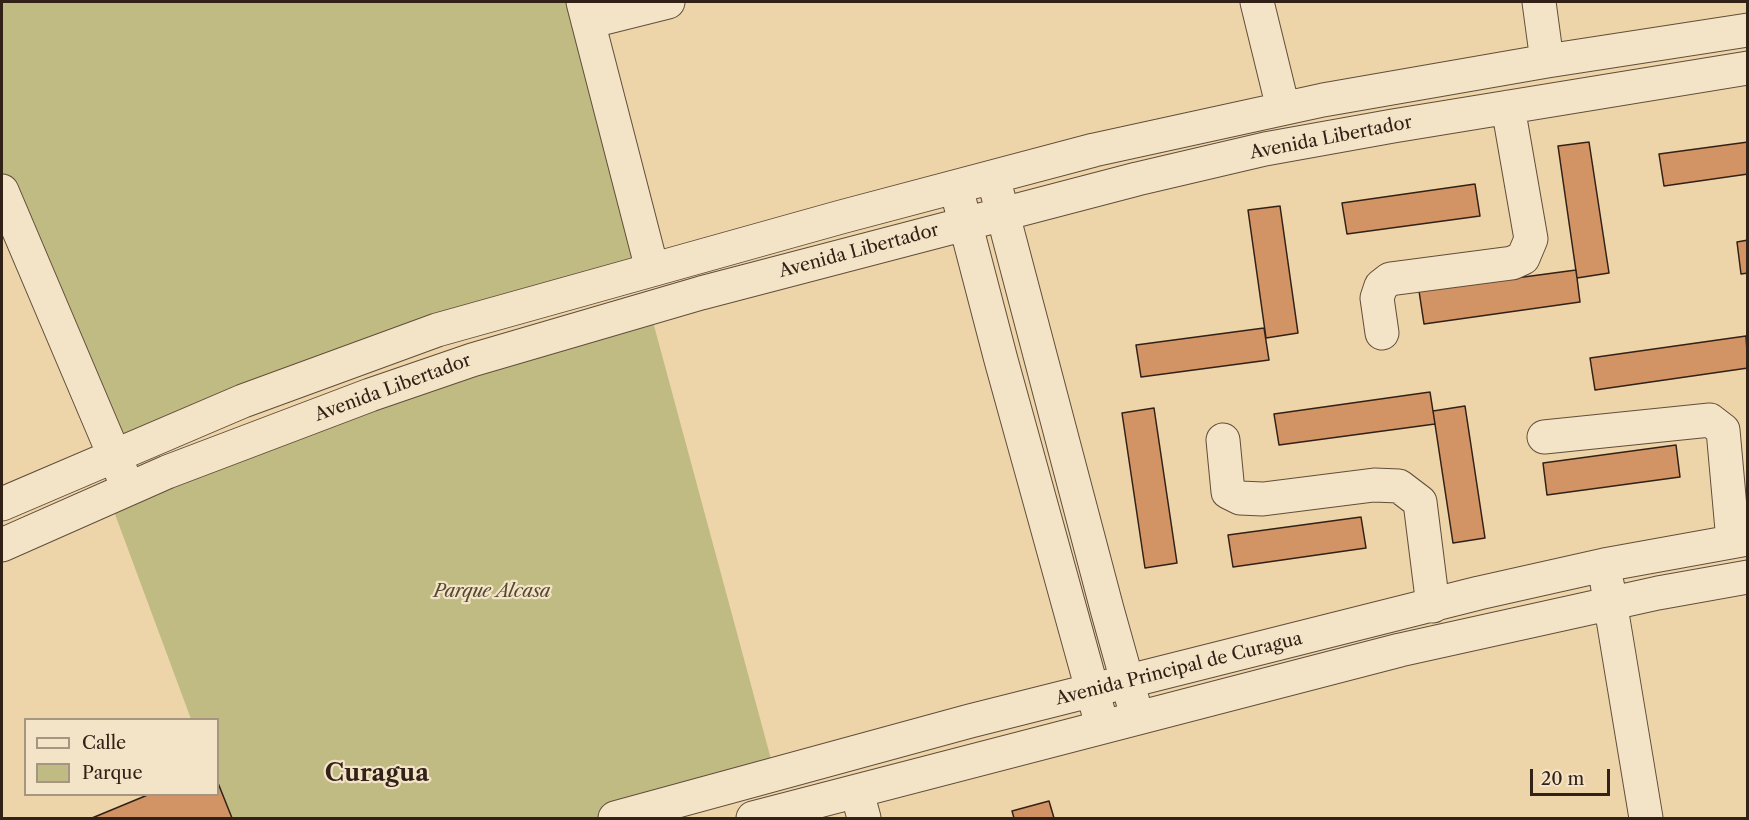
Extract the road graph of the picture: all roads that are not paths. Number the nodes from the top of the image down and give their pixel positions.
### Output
1 (668, 2) edge
2 (1257, 2) edge
3 (1539, 2) edge
4 (586, 12) edge
5 (1748, 30) edge
6 (1547, 61) junction
7 (1748, 69) edge
8 (1508, 107) junction
9 (1283, 108) junction
10 (993, 176) junction
11 (956, 186) junction
12 (5, 211) edge
13 (1003, 214) junction
14 (965, 224) junction
15 (652, 269) junction
16 (1382, 333) dead end
17 (1544, 437) dead end
18 (1223, 440) dead end
19 (114, 456) junction
20 (128, 489) junction
21 (2, 504) edge
22 (1740, 540) edge
23 (2, 545) edge
24 (1604, 565) junction
25 (1748, 577) edge
26 (1611, 603) junction
27 (1433, 606) junction
28 (1128, 682) junction
29 (1093, 691) junction
30 (1138, 718) junction
31 (1102, 727) junction
32 (861, 805) edge
33 (615, 819) edge
34 (753, 819) edge
35 (1646, 819) edge

1 - 4 street
2 - 9 street
3 - 6 street
4 - 15 street
5 - 6 street, Avenida Libertador
6 - 9 street, Avenida Libertador
7 - 8 street, Avenida Libertador
8 - 13 street, Avenida Libertador
8 - 16 street
9 - 10 street, Avenida Libertador
10 - 11 street, Avenida Libertador
10 - 13 street
11 - 14 street
11 - 15 street, Avenida Libertador
12 - 19 street
13 - 14 street, Avenida Libertador
13 - 28 street
14 - 20 street, Avenida Libertador
14 - 29 street
15 - 19 street, Avenida Libertador
17 - 22 street
18 - 27 street
19 - 20 street
19 - 21 street, Avenida Libertador
20 - 23 street, Avenida Libertador
22 - 24 street, Avenida Principal de Curagua
24 - 26 street
24 - 27 street, Avenida Principal de Curagua
25 - 26 street, Avenida Principal de Curagua
26 - 30 street, Avenida Principal de Curagua
26 - 35 street
27 - 28 street, Avenida Principal de Curagua
28 - 29 street, Avenida Principal de Curagua
28 - 30 street
29 - 31 street
29 - 33 street, Avenida Principal de Curagua
30 - 31 street, Avenida Principal de Curagua
31 - 32 street, Avenida Principal de Curagua
32 - 34 street, Avenida Principal de Curagua

